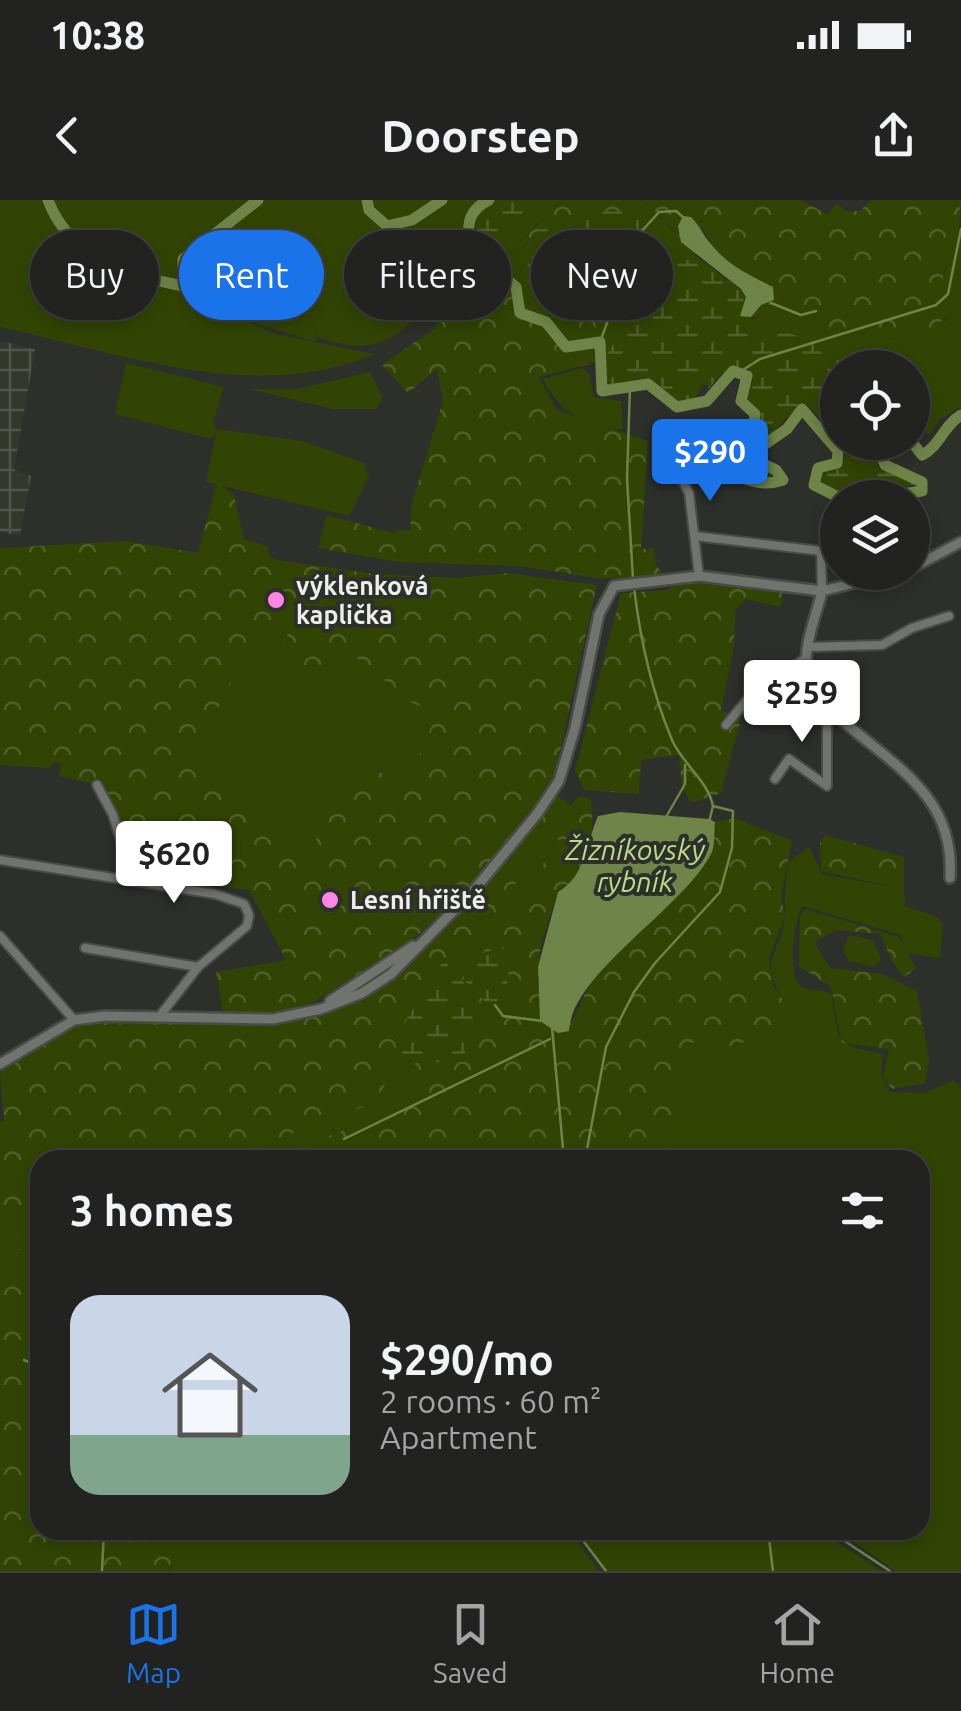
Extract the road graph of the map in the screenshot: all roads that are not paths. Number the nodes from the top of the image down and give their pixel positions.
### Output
1 (666, 448) dead end
2 (695, 536) junction
3 (961, 542) edge
4 (930, 558) edge
5 (699, 576) junction
6 (826, 590) edge
7 (822, 591) junction
8 (949, 616) dead end
9 (809, 647) junction
10 (806, 658) junction
11 (827, 707) junction
12 (726, 725) dead end
13 (776, 779) dead end
14 (96, 785) dead end
15 (0, 860) edge
16 (950, 878) dead end
17 (132, 879) junction
18 (0, 936) edge
19 (85, 948) dead end
20 (198, 967) junction
21 (159, 1017) junction
22 (74, 1020) junction
23 (0, 1064) edge

1 - 2 street
2 - 5 street
2 - 7 street
3 - 4 street
5 - 7 street
5 - 21 street
6 - 7 street
7 - 9 street
8 - 9 street
9 - 10 street
10 - 11 street
10 - 12 street
11 - 13 street
11 - 16 street
14 - 17 street
15 - 17 street
17 - 20 street
18 - 22 street
19 - 20 street
20 - 21 street
21 - 22 street
22 - 23 street

